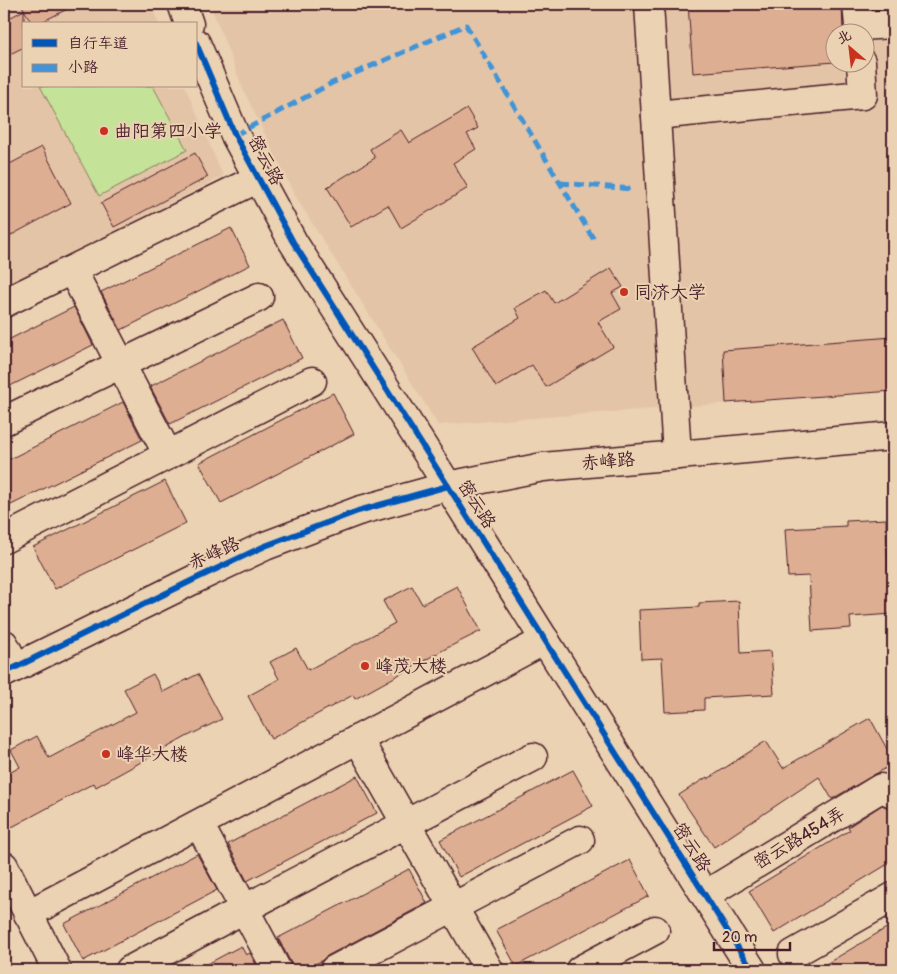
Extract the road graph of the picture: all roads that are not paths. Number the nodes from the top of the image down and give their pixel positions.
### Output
1 (182, 4) edge
2 (649, 4) edge
3 (858, 21) edge
4 (188, 22) edge
5 (893, 24) edge
6 (198, 48) edge
7 (862, 72) edge
8 (656, 115) junction
9 (258, 178) junction
10 (72, 270) junction
11 (259, 297) dead end
12 (4, 303) edge
13 (121, 363) junction
14 (312, 381) dead end
15 (4, 421) edge
16 (893, 436) edge
17 (168, 455) junction
18 (677, 455) junction
19 (448, 486) junction
20 (4, 539) edge
21 (545, 640) junction
22 (8, 661) edge
23 (358, 739) junction
24 (533, 757) dead end
25 (893, 793) edge
26 (199, 824) junction
27 (406, 824) junction
28 (580, 840) dead end
29 (4, 866) edge
30 (705, 895) junction
31 (893, 897) edge
32 (453, 907) junction
33 (244, 909) junction
34 (28, 914) junction
35 (655, 930) dead end
36 (793, 954) dead end
37 (57, 970) edge
38 (130, 970) edge
39 (277, 970) edge
40 (334, 970) edge
41 (489, 970) edge
42 (580, 970) edge
43 (752, 970) edge

1 - 4 street
2 - 8 street
3 - 5 street
6 - 9 street, 密云路
7 - 8 street
8 - 18 street
9 - 10 street
9 - 19 street, 密云路
10 - 12 street
10 - 13 street
11 - 13 street
13 - 15 street
13 - 17 street
14 - 17 street
16 - 18 street, 赤峰路
17 - 20 street
18 - 19 street, 赤峰路
19 - 21 street, 密云路
19 - 22 street, 赤峰路
21 - 23 street
21 - 30 street, 密云路
23 - 26 street
23 - 27 street
24 - 27 street
25 - 30 street, 密云路454弄
26 - 33 street
26 - 34 street
27 - 32 street
27 - 33 street
28 - 32 street
29 - 34 street
30 - 43 street, 密云路
31 - 36 street
32 - 40 street
32 - 41 street
33 - 38 street
33 - 39 street
34 - 37 street
35 - 42 street

